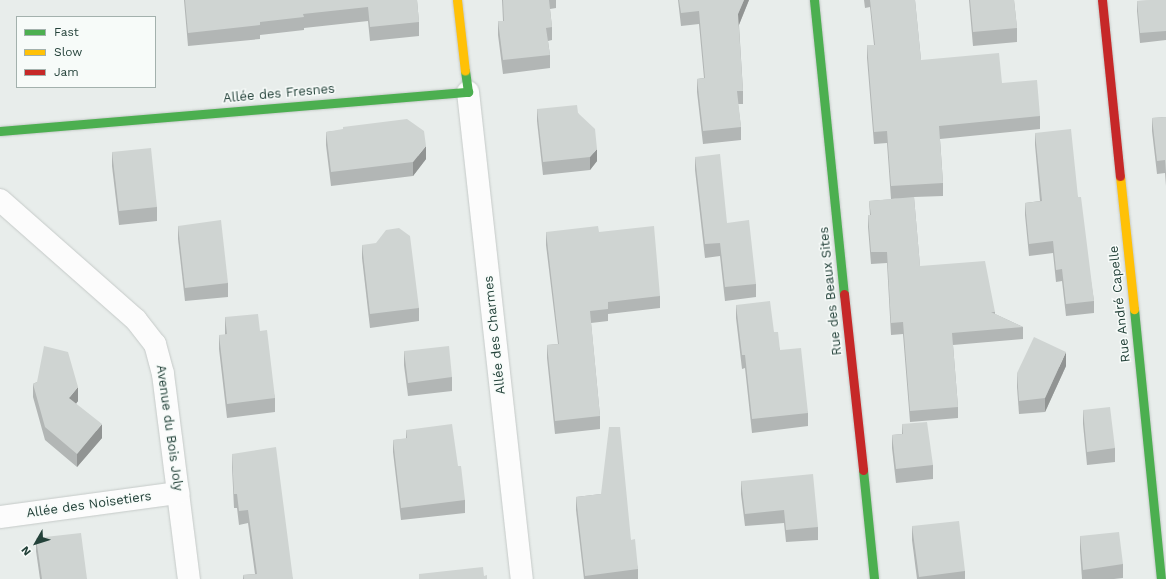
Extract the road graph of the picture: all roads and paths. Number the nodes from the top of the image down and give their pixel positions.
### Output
1 (457, 0) edge
2 (814, 0) edge
3 (1102, 0) edge
4 (468, 92) junction
5 (0, 130) edge
6 (0, 200) edge
7 (178, 492) junction
8 (0, 516) edge
9 (189, 579) edge
10 (522, 579) edge
11 (874, 579) edge
12 (1161, 579) edge

1 - 4 street
2 - 11 street, Rue des Beaux Sites
3 - 12 street, Rue André Capelle
4 - 5 street, Allée des Fresnes
4 - 10 street, Allée des Charmes
6 - 7 street, Avenue du Bois Joly
7 - 8 street, Allée des Noisetiers
7 - 9 street, Avenue du Bois Joly

